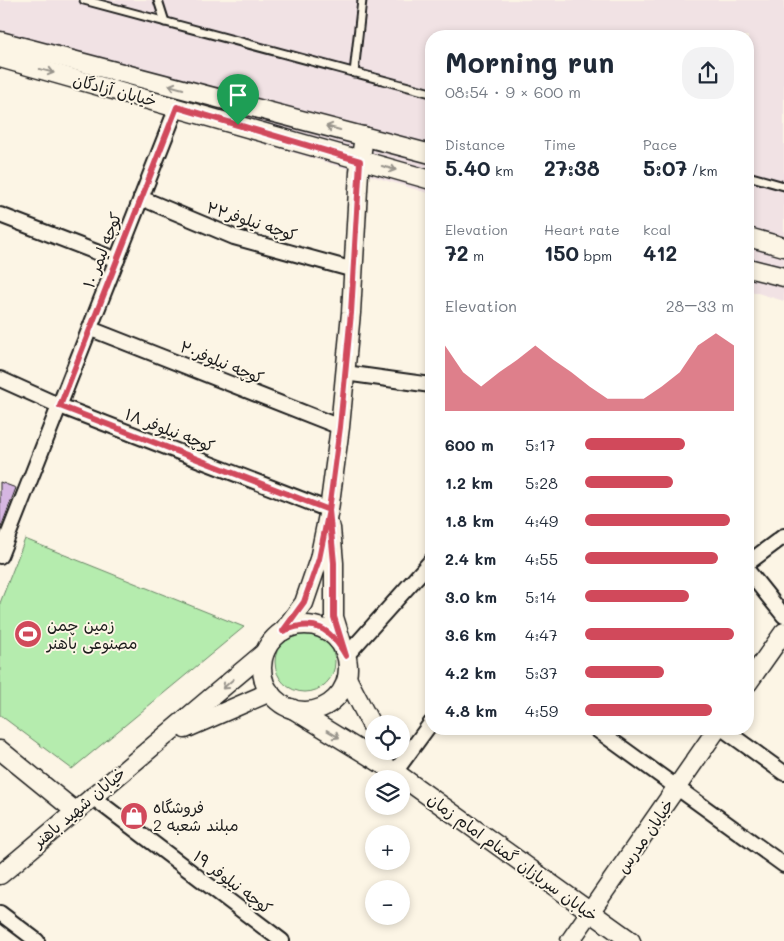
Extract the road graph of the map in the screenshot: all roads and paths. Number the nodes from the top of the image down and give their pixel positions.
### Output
1 (84, 0) edge
2 (158, 0) edge
3 (362, 0) edge
4 (165, 22) junction
5 (0, 41) edge
6 (0, 58) edge
7 (354, 73) junction
8 (425, 91) edge
9 (177, 107) junction
10 (364, 136) junction
11 (425, 152) edge
12 (360, 161) junction
13 (425, 178) edge
14 (754, 178) edge
15 (784, 186) edge
16 (141, 198) junction
17 (0, 215) edge
18 (754, 240) edge
19 (784, 247) edge
20 (117, 260) junction
21 (354, 270) junction
22 (754, 272) edge
23 (784, 277) edge
24 (91, 329) junction
25 (346, 373) junction
26 (0, 380) edge
27 (425, 384) edge
28 (60, 406) junction
29 (340, 427) junction
30 (329, 510) junction
31 (784, 536) edge
32 (0, 556) edge
33 (754, 558) edge
34 (425, 568) edge
35 (754, 578) edge
36 (784, 616) edge
37 (283, 631) junction
38 (784, 632) edge
39 (265, 652) junction
40 (346, 656) junction
41 (754, 674) edge
42 (347, 678) junction
43 (270, 692) junction
44 (291, 708) junction
45 (366, 715) edge
46 (425, 731) edge
47 (604, 735) edge
48 (713, 735) edge
49 (731, 735) edge
50 (160, 742) junction
51 (0, 750) edge
52 (392, 770) edge
53 (396, 770) edge
54 (784, 773) edge
55 (410, 783) edge
56 (678, 788) junction
57 (91, 796) junction
58 (75, 811) junction
59 (784, 865) edge
60 (0, 875) edge
61 (0, 913) edge
62 (590, 914) junction
63 (38, 941) edge
64 (282, 941) edge
65 (570, 941) edge
66 (631, 941) edge

1 - 4 lane
2 - 4 lane
3 - 7 lane
4 - 7 lane
10 -> 5 street, خیابان آزادگان
6 -> 9 street, خیابان آزادگان
7 - 8 lane
9 - 12 street, خیابان آزادگان
9 - 16 street, کوچه لیمر ۱۰
10 - 11 street, خیابان آزادگان
10 - 12 street
12 -> 13 street, خیابان آزادگان
12 - 21 street
14 - 15 lane
16 - 20 street, کوچه لیمر ۱۰
16 - 21 street, کوچه نیلوفر۲۲
17 - 20 street
18 - 19 street
20 - 24 street, کوچه لیمر ۱۰
21 - 25 street
22 - 23 street
24 - 28 street, کوچه لیمر ۱۰
24 - 29 street, کوچه نیلوفر۲۰
25 - 27 street
25 - 29 street
26 - 28 street, کوچه نیلوفر ۱۸
28 - 30 street, کوچه نیلوفر ۱۸
28 - 32 street, کوچه لیمر ۱۰
29 - 30 street
30 - 37 street
30 - 40 street
31 - 33 street
34 - 40 street
35 - 36 street
37 - 39 street
37 - 40 street
38 - 41 street
39 - 43 street
39 -> 50 street, خیابان شهید باهنر
40 - 42 street
42 - 44 street
42 - 45 street
43 - 44 street
43 - 50 street, خیابان شهید باهنر
44 -> 52 street, خیابان سربازان گمنام امام زمان
46 - 53 street
47 - 56 street
48 - 56 street, خیابان مدرس
49 - 54 street
50 - 57 street, خیابان شهید باهنر
51 - 58 street
55 - 62 street, خیابان سربازان گمنام امام زمان
56 - 59 street
56 - 62 street, خیابان مدرس
57 - 58 street, خیابان شهید باهنر
57 - 64 street, کوچه نیلوفر ۱۹
58 - 60 street, خیابان شهید باهنر
61 - 63 street
62 - 65 street, خیابان مدرس
62 - 66 street, خیابان سربازان گمنام امام زمان

